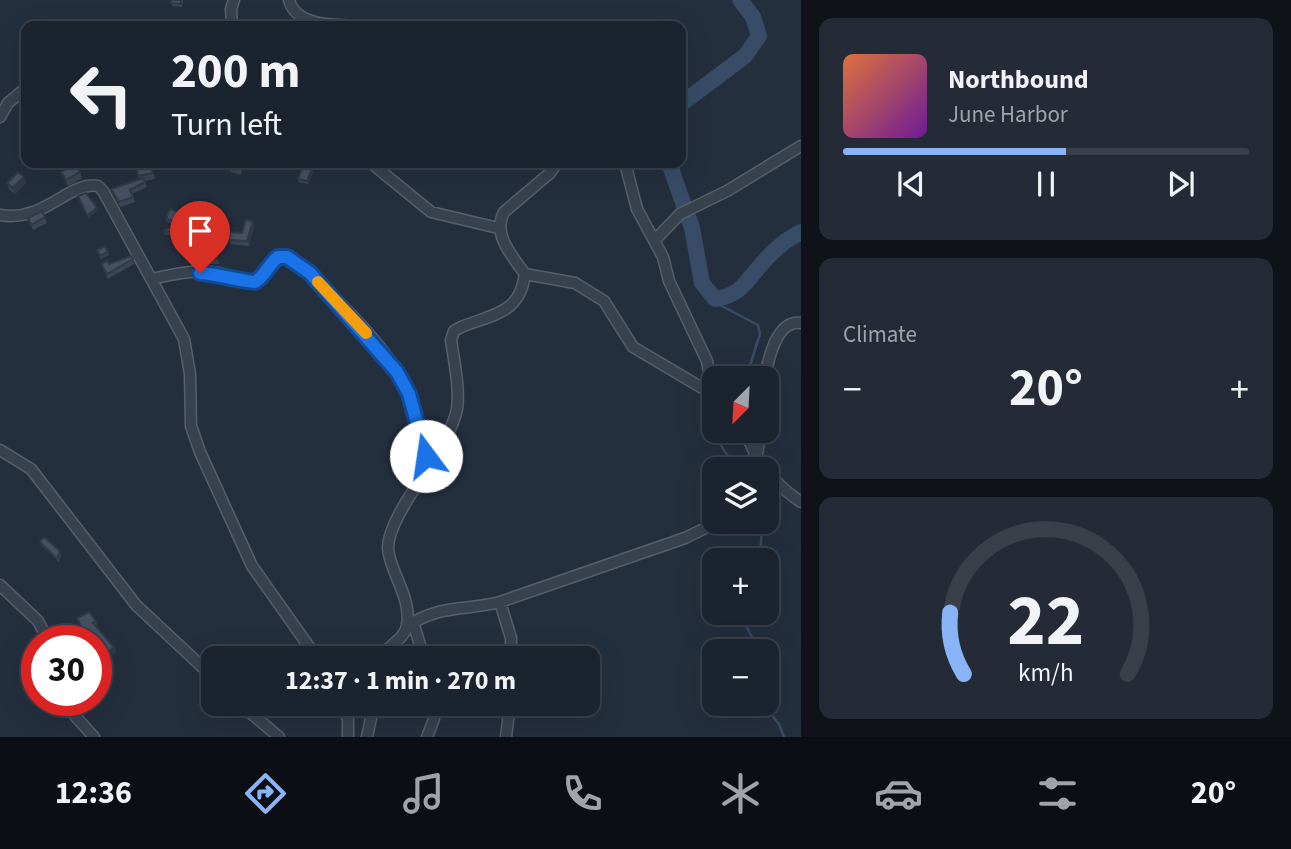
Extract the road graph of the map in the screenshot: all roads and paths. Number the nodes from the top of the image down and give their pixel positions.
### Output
1 (234, 0) edge
2 (289, 0) edge
3 (232, 21) edge
4 (319, 21) edge
5 (21, 92) edge
6 (0, 117) edge
7 (801, 146) edge
8 (377, 168) edge
9 (554, 168) edge
10 (626, 168) edge
11 (0, 215) edge
12 (499, 228) junction
13 (654, 241) junction
14 (524, 274) junction
15 (152, 279) junction
16 (801, 323) edge
17 (707, 366) edge
18 (768, 366) edge
19 (702, 388) edge
20 (752, 443) edge
21 (759, 443) edge
22 (0, 450) edge
23 (757, 455) junction
24 (428, 465) junction
25 (801, 502) edge
26 (702, 530) edge
27 (0, 585) edge
28 (500, 602) junction
29 (410, 624) junction
30 (40, 625) edge
31 (309, 646) edge
32 (390, 646) edge
33 (419, 646) edge
34 (511, 646) edge
35 (201, 666) edge
36 (78, 716) edge
37 (254, 716) edge
38 (345, 716) edge
39 (372, 716) edge
40 (434, 716) edge
41 (509, 716) edge
42 (94, 737) edge
43 (279, 737) edge
44 (348, 737) edge
45 (368, 737) edge
46 (427, 737) edge
47 (506, 737) edge

1 - 3 street
2 - 4 street
5 - 6 street
7 - 13 street
8 - 12 street
9 - 12 street
10 - 13 street
11 - 15 street
12 - 14 street
13 - 17 street
14 - 19 street
14 - 24 street
15 - 24 street
15 - 31 street
16 - 18 street
20 - 23 street
21 - 23 street
22 - 35 street
23 - 25 street
24 - 29 street
26 - 28 street
27 - 30 street
28 - 29 street
28 - 34 street
29 - 32 street
29 - 33 street
36 - 42 street
37 - 43 street
38 - 44 street
39 - 45 street
40 - 46 street
41 - 47 street

